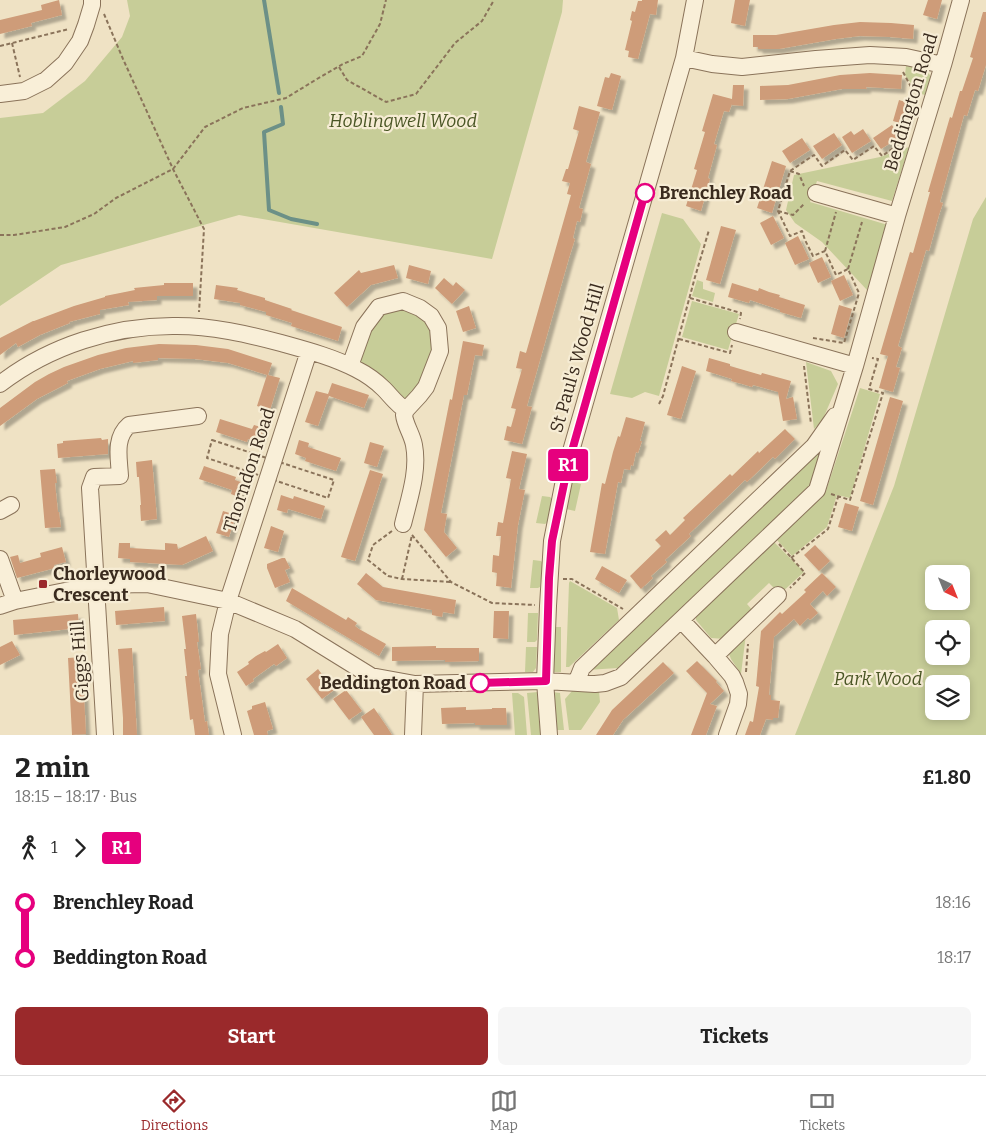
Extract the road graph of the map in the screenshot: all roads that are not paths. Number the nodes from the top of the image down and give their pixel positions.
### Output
1 (695, 0) edge
2 (961, 0) edge
3 (97, 3) edge
4 (684, 58) junction
5 (944, 65) junction
6 (0, 94) edge
7 (812, 196) road end
8 (897, 216) junction
9 (736, 332) road end
10 (309, 351) junction
11 (857, 360) junction
12 (350, 366) junction
13 (0, 384) edge
14 (844, 402) junction
15 (406, 410) junction
16 (198, 416) dead end
17 (403, 524) road end
18 (0, 559) edge
19 (95, 585) junction
20 (778, 596) road end
21 (228, 601) junction
22 (7, 603) edge
23 (681, 620) junction
24 (715, 656) junction
25 (546, 681) junction
26 (576, 683) junction
27 (415, 684) junction
28 (105, 735) edge
29 (233, 735) edge
30 (413, 735) edge
31 (549, 735) edge
32 (727, 735) edge

1 - 4 street, St Paul's Wood Hill
2 - 5 street, Beddington Road
3 - 6 street
4 - 5 street
4 - 25 street, St Paul's Wood Hill
5 - 8 street, Beddington Road
7 - 8 street
8 - 11 street, Beddington Road
9 - 11 street
10 - 12 street
10 - 13 street
10 - 21 street, Thorndon Road
11 - 14 street, Beddington Road
12 - 15 street
12 - 15 street
14 - 23 street, Beddington Road
14 - 26 street, Beddington Road
15 - 17 street
16 - 19 street, Giggs Hill
18 - 22 street
19 - 21 street
19 - 22 street
19 - 28 street, Giggs Hill
20 - 24 street
21 - 27 street
21 - 29 street, Thorndon Road
23 - 24 street
23 - 26 street
24 - 32 street
25 - 26 street
25 - 27 street
25 - 31 street, St Paul's Wood Hill
27 - 30 street

